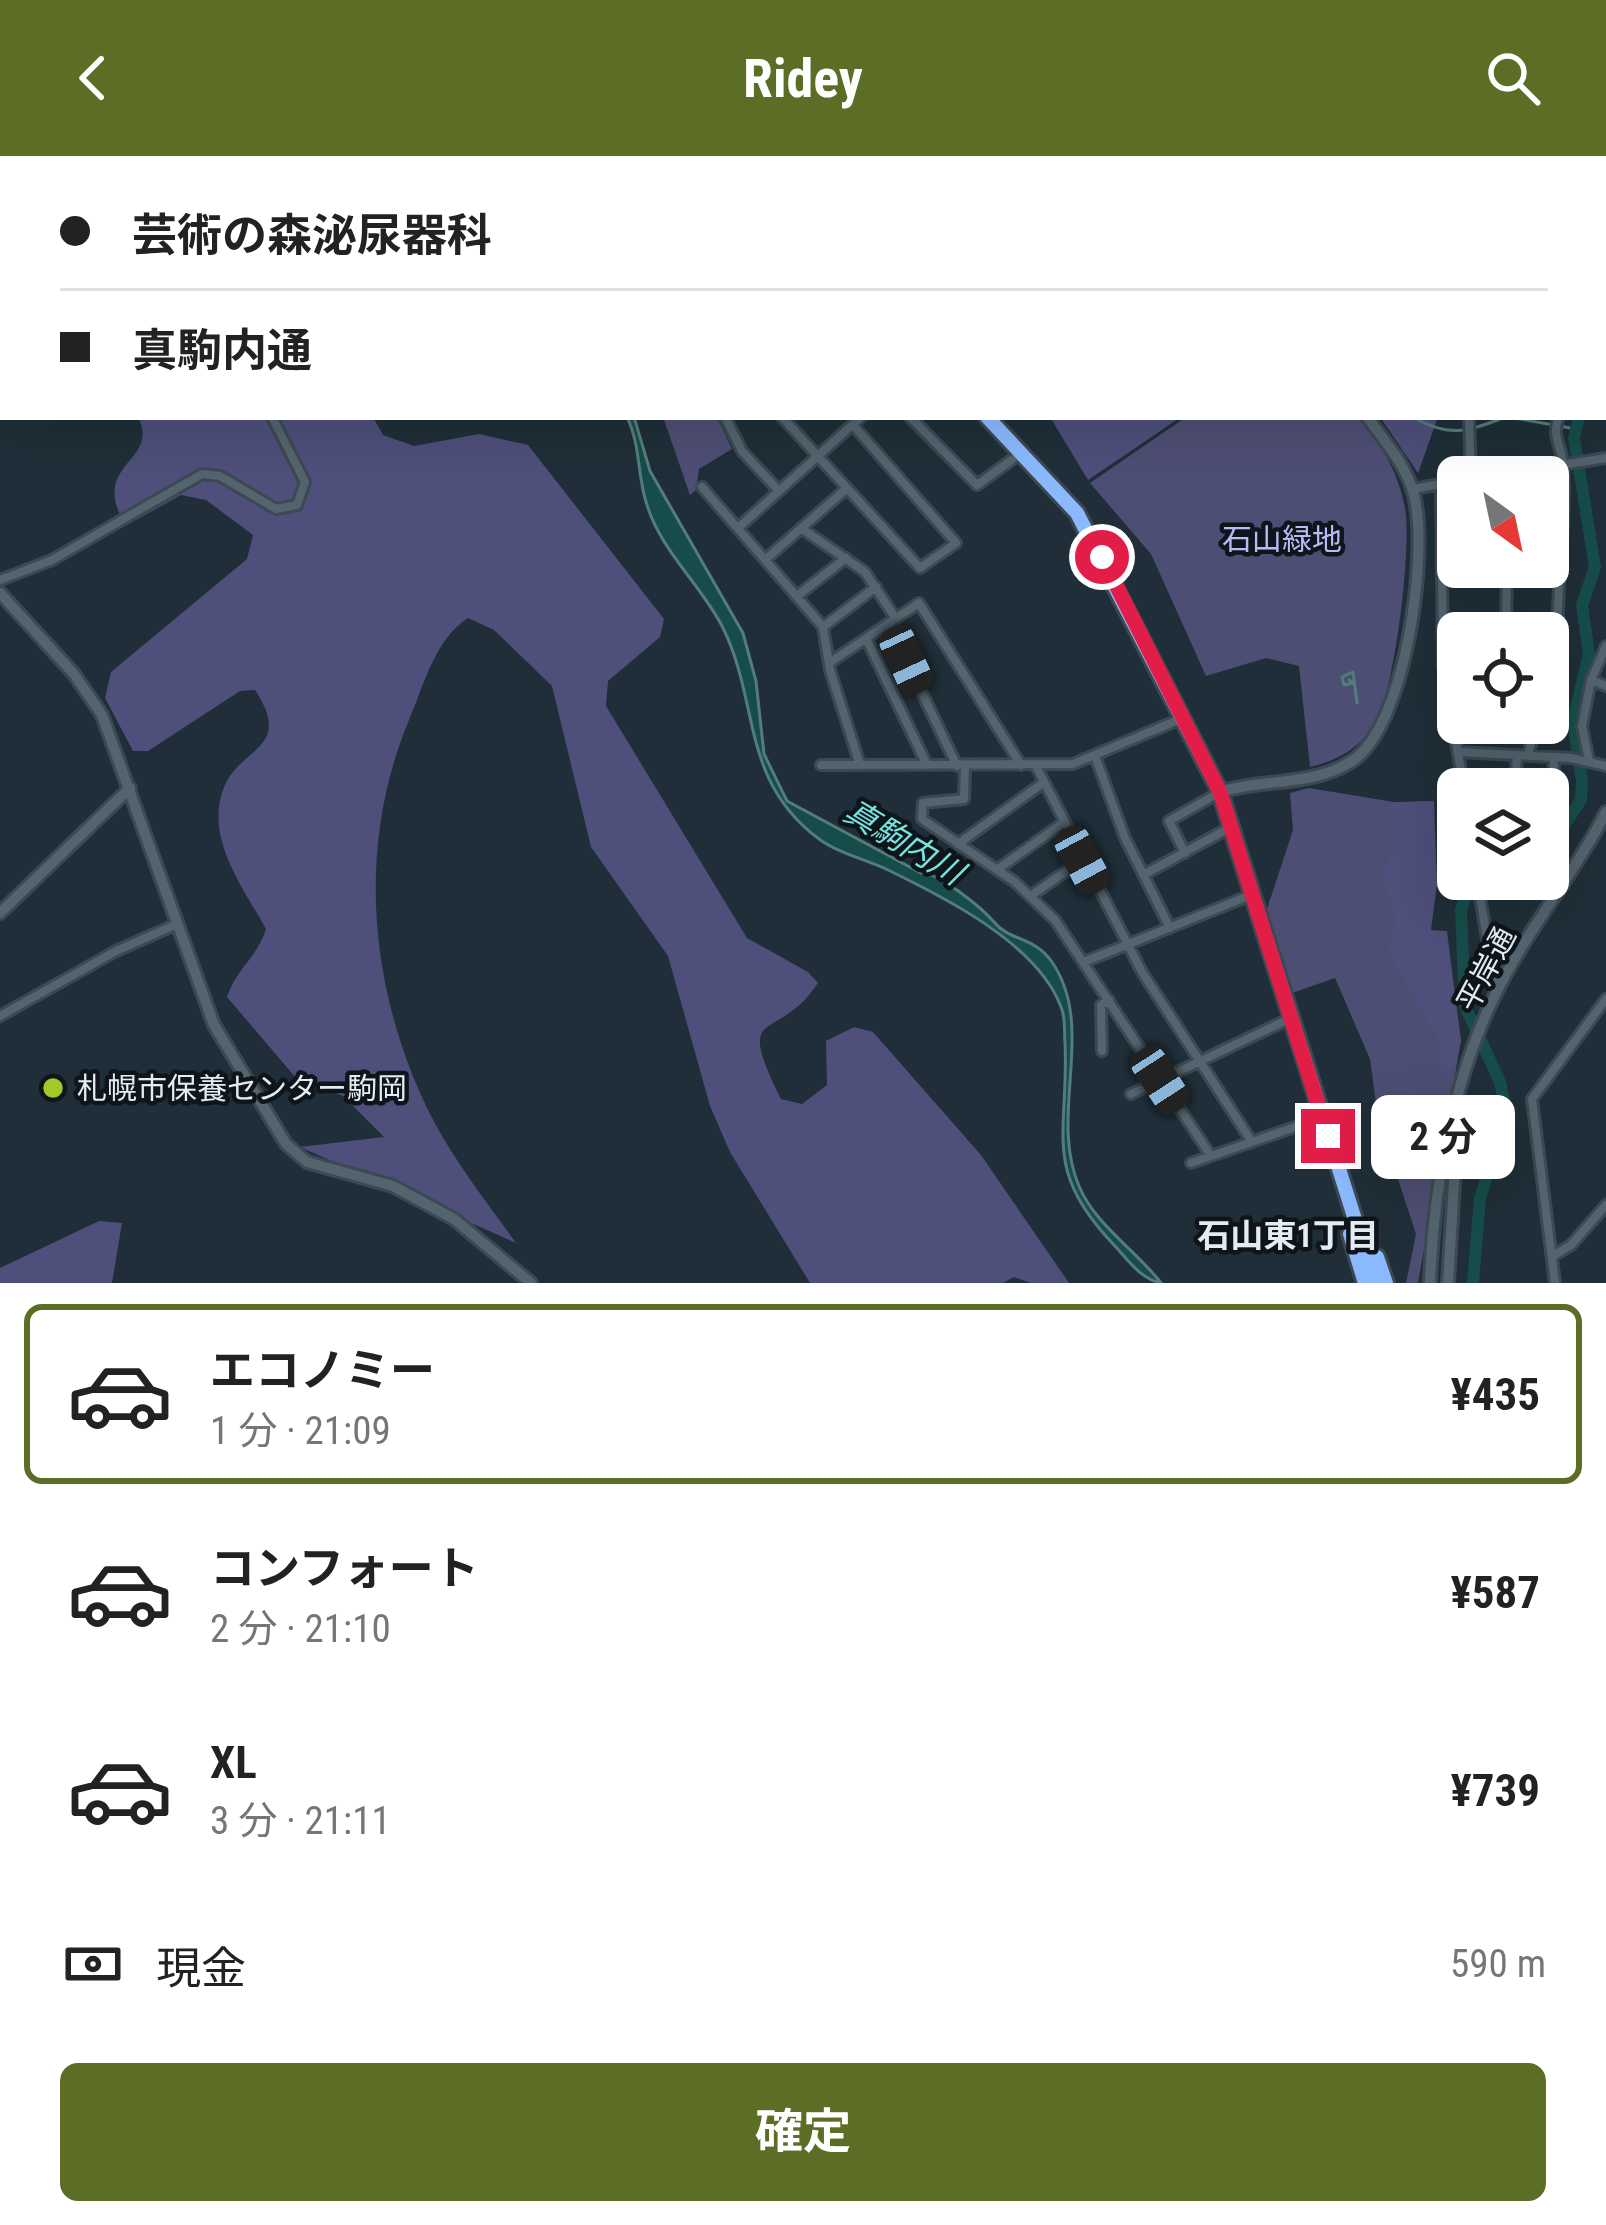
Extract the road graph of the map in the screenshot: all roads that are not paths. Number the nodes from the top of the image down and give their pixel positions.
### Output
1 (274, 420) edge
2 (726, 420) edge
3 (785, 420) edge
4 (859, 420) edge
5 (913, 420) edge
6 (990, 420) edge
7 (1368, 420) edge
8 (1557, 422) edge
9 (853, 425) junction
10 (1467, 426) edge
11 (1023, 452) junction
12 (818, 456) junction
13 (1469, 456) edge
14 (1564, 456) edge
15 (1606, 458) edge
16 (1569, 465) edge
17 (1437, 485) edge
18 (702, 487) dead end
19 (846, 489) junction
20 (1413, 489) junction
21 (778, 490) junction
22 (738, 528) junction
23 (801, 528) junction
24 (846, 558) junction
25 (766, 559) junction
26 (0, 580) edge
27 (876, 587) junction
28 (1442, 588) edge
29 (0, 593) edge
30 (797, 596) junction
31 (893, 622) junction
32 (823, 627) junction
33 (868, 640) junction
34 (1606, 646) edge
35 (832, 661) junction
36 (1592, 680) junction
37 (1606, 686) edge
38 (1184, 717) junction
39 (1527, 744) edge
40 (1459, 752) junction
41 (1522, 755) junction
42 (1095, 756) junction
43 (1554, 757) junction
44 (1587, 760) junction
45 (820, 765) dead end
46 (860, 765) junction
47 (927, 765) junction
48 (1021, 765) junction
49 (961, 766) junction
50 (1036, 766) junction
51 (1606, 766) edge
52 (1461, 768) edge
53 (1519, 768) edge
54 (1554, 768) edge
55 (1043, 783) junction
56 (130, 788) junction
57 (1220, 792) junction
58 (1606, 812) edge
59 (1063, 823) junction
60 (1231, 828) junction
61 (958, 844) junction
62 (1185, 853) junction
63 (1082, 860) junction
64 (998, 869) junction
65 (1145, 874) junction
66 (1032, 895) junction
67 (1251, 895) junction
68 (1479, 900) edge
69 (0, 913) edge
70 (177, 924) junction
71 (1170, 928) junction
72 (1128, 945) junction
73 (1084, 962) junction
74 (1496, 992) junction
75 (1606, 999) edge
76 (1108, 1000) junction
77 (0, 1016) edge
78 (1289, 1018) junction
79 (1102, 1051) dead end
80 (1200, 1061) junction
81 (1160, 1080) junction
82 (1130, 1094) dead end
83 (1460, 1094) junction
84 (1321, 1118) junction
85 (1328, 1136) junction
86 (1252, 1142) junction
87 (1211, 1156) junction
88 (1191, 1163) dead end
89 (1604, 1209) edge
90 (1606, 1226) edge
91 (1553, 1256) junction
92 (531, 1283) edge
93 (1365, 1283) edge
94 (1376, 1283) edge
95 (1386, 1283) edge
96 (1430, 1283) edge
97 (1448, 1283) edge
98 (1555, 1283) edge

1 - 26 street
2 - 21 street
3 - 12 street
4 - 9 street
5 - 11 street
6 - 11 highway
7 - 20 street
8 - 14 street
9 - 12 street
9 - 19 street
10 - 13 street
11 - 38 highway
12 - 19 street
12 - 21 street
15 - 16 street
17 - 20 street
18 - 22 street
19 - 23 street
20 - 57 street
21 - 22 street
22 - 25 street
23 - 24 street
23 - 25 street
24 - 27 street
24 - 30 street
25 - 30 street
27 - 31 street
27 - 32 street
28 - 40 street
29 - 56 street
30 - 32 street
31 - 33 street
31 - 48 street
31 - 49 street
32 - 35 street
33 - 35 street
33 - 47 street
34 - 36 street
35 - 46 street
36 - 37 street
36 - 44 street
38 - 42 street
38 - 57 highway
39 - 41 street
40 - 41 street
40 - 52 street
41 - 43 street
41 - 53 street
42 - 50 street
42 - 65 street
43 - 44 street
43 - 54 street
44 - 51 street
45 - 46 street
46 - 47 street
47 - 49 street
48 - 49 street
48 - 50 street
49 - 61 street
50 - 55 street
55 - 59 street
55 - 61 street
56 - 69 street
56 - 70 street
57 - 60 highway
57 - 62 street
58 - 74 street, 平岸通
59 - 63 street
59 - 64 street
60 - 62 street
60 - 67 highway
61 - 64 street
62 - 65 street
63 - 66 street
63 - 72 street
64 - 66 street
65 - 71 street
66 - 73 street
67 - 71 street
67 - 78 highway
68 - 74 street
70 - 77 street
70 - 92 street
71 - 72 street
72 - 73 street
72 - 80 street
73 - 76 street
74 - 83 street, 平岸通
75 - 91 street
76 - 79 street
76 - 81 street
78 - 80 street
78 - 84 highway
80 - 81 street
80 - 86 street
81 - 82 street
81 - 87 street
83 - 96 street, 平岸通
83 - 97 street, 平岸通
84 - 85 highway
84 - 86 street
85 - 93 highway
85 - 94 highway
85 - 95 highway
86 - 87 street
87 - 88 street
89 - 90 street
89 - 91 street
91 - 98 street

